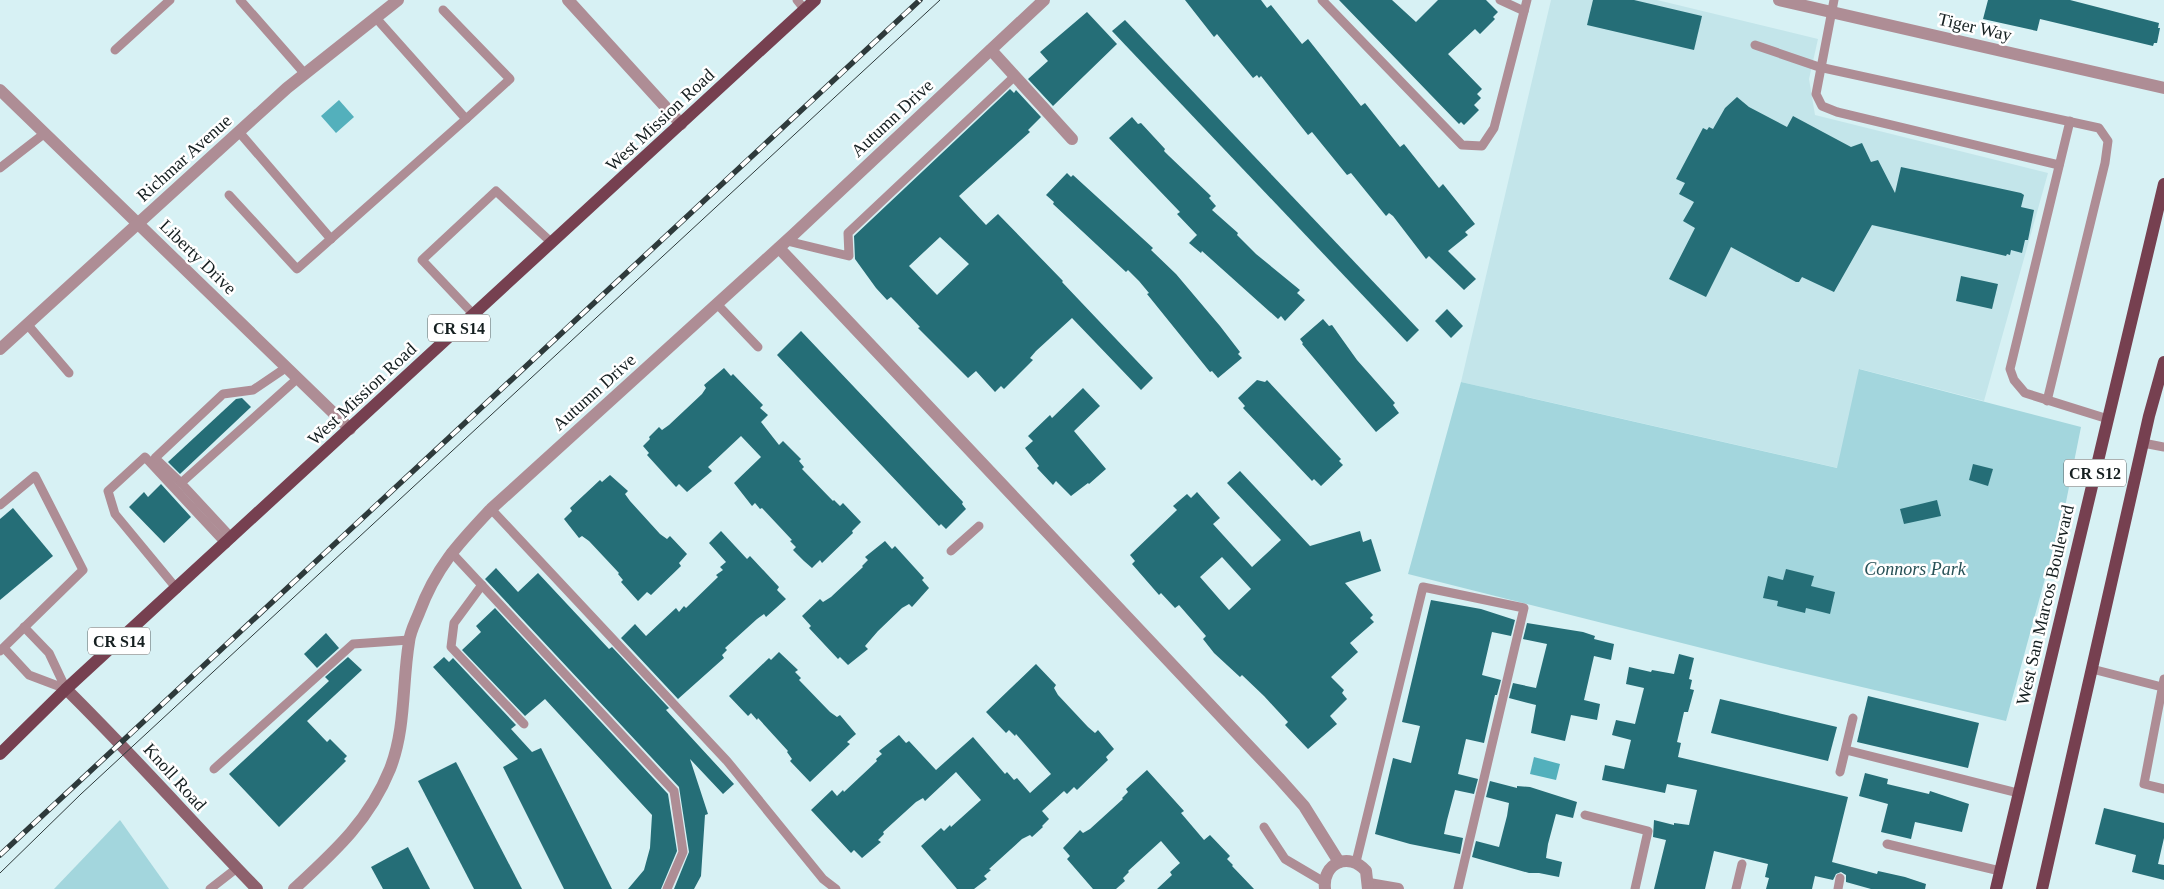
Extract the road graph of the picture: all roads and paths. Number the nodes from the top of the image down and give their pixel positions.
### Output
1 (170, 0) edge
2 (240, 0) edge
3 (398, 0) edge
4 (568, 0) edge
5 (815, 0) edge
6 (1044, 0) edge
7 (1322, 0) edge
8 (1500, 0) edge
9 (1527, 0) edge
10 (1779, 0) edge
11 (801, 5) edge
12 (1832, 6) edge
13 (443, 10) dead end
14 (1524, 10) junction
15 (376, 18) junction
16 (1755, 45) dead end
17 (115, 50) dead end
18 (991, 50) junction
19 (1819, 67) junction
20 (305, 74) junction
21 (1015, 76) junction
22 (2164, 88) edge
23 (0, 90) edge
24 (466, 119) junction
25 (2070, 121) junction
26 (681, 124) junction
27 (239, 132) junction
28 (45, 133) junction
29 (1072, 139) dead end
30 (2059, 165) junction
31 (0, 168) edge
32 (2164, 184) edge
33 (229, 195) dead end
34 (138, 223) junction
35 (331, 239) junction
36 (552, 243) junction
37 (783, 244) junction
38 (718, 304) junction
39 (474, 315) junction
40 (27, 324) junction
41 (758, 347) dead end
42 (0, 349) edge
43 (2164, 362) edge
44 (287, 367) junction
45 (69, 372) dead end
46 (298, 378) junction
47 (2047, 401) junction
48 (2108, 419) junction
49 (350, 429) junction
50 (2143, 442) junction
51 (2164, 447) edge
52 (181, 483) junction
53 (0, 505) edge
54 (491, 509) junction
55 (979, 526) dead end
56 (229, 541) junction
57 (951, 551) dead end
58 (451, 552) junction
59 (482, 584) junction
60 (176, 589) junction
61 (24, 627) junction
62 (409, 640) junction
63 (2, 650) edge
64 (2092, 670) junction
65 (2163, 683) edge
66 (66, 689) junction
67 (1853, 718) dead end
68 (524, 724) dead end
69 (1846, 750) junction
70 (0, 754) edge
71 (214, 769) dead end
72 (1840, 772) dead end
73 (2164, 789) edge
74 (2018, 793) junction
75 (1585, 815) dead end
76 (1264, 827) dead end
77 (1888, 844) dead end
78 (1339, 862) junction
79 (1356, 862) junction
80 (1742, 864) dead end
81 (237, 868) junction
82 (2000, 870) junction
83 (1840, 878) dead end
84 (824, 884) edge
85 (1324, 886) edge
86 (1369, 886) edge
87 (210, 889) edge
88 (258, 889) edge
89 (294, 889) edge
90 (667, 889) edge
91 (836, 889) edge
92 (1398, 889) edge
93 (1458, 889) edge
94 (1635, 889) edge
95 (1736, 889) edge
96 (1838, 889) edge
97 (1996, 889) edge
98 (2042, 889) edge

1 - 17 lane
2 - 20 lane
3 - 15 street, Richmar Avenue
4 - 26 street
5 - 11 main road, West Mission Road / CR S14
6 - 18 street, Autumn Drive
7 - 14 lane
8 - 14 lane
9 - 14 lane
10 - 12 street, Tiger Way
11 - 26 main road, West Mission Road / CR S14
12 - 19 lane
12 - 22 street, Tiger Way
13 - 24 lane
15 - 20 street, Richmar Avenue
15 - 24 lane
16 - 19 lane
18 - 21 street
18 - 37 street, Autumn Drive
19 - 25 lane
19 - 30 lane
20 - 27 street, Richmar Avenue
21 - 29 street
21 - 37 lane
23 - 28 street, Liberty Drive
24 - 35 lane
25 - 30 lane
25 - 47 lane
26 - 36 main road, West Mission Road / CR S14
27 - 34 street, Richmar Avenue
27 - 35 lane
28 - 31 lane
28 - 34 street, Liberty Drive
30 - 47 lane
32 - 48 main road, West San Marcos Boulevard / CR S12
33 - 35 lane
34 - 40 street, Richmar Avenue
34 - 44 street, Liberty Drive
36 - 39 main road, West Mission Road / CR S14
36 - 39 lane
37 - 38 street, Autumn Drive
37 - 78 street
38 - 41 lane
38 - 54 street, Autumn Drive
39 - 49 main road, West Mission Road / CR S14
40 - 42 street, Richmar Avenue
40 - 45 lane
43 - 50 main road, CR S12
44 - 46 street, Liberty Drive
44 - 52 lane
46 - 49 street, Liberty Drive
46 - 52 lane
47 - 48 lane
48 - 74 main road, West San Marcos Boulevard / CR S12
49 - 56 main road, West Mission Road / CR S14
50 - 51 lane
50 - 64 main road, CR S12
52 - 56 lane
53 - 61 lane
54 - 58 street, Autumn Drive
54 - 84 lane
55 - 57 lane
56 - 60 main road, West Mission Road / CR S14
56 - 60 lane
58 - 59 lane
58 - 62 street, Autumn Drive
59 - 68 lane
59 - 90 lane
60 - 66 main road, West Mission Road / CR S14
61 - 63 lane
61 - 66 lane
62 - 71 lane
62 - 89 street, Autumn Drive
63 - 66 lane
64 - 65 lane
64 - 98 main road, CR S12
65 - 73 lane
66 - 70 main road, West Mission Road / CR S14
66 - 81 main road, Knoll Road
67 - 69 lane
69 - 72 lane
69 - 74 lane
74 - 82 main road, West San Marcos Boulevard / CR S12
75 - 94 lane
76 - 85 lane
77 - 82 lane
78 - 79 street
78 - 85 street
79 - 86 street
79 - 93 lane
80 - 95 lane
81 - 87 lane
81 - 88 main road, Knoll Road
82 - 97 main road, West San Marcos Boulevard / CR S12
83 - 96 lane
84 - 91 lane
86 - 92 street

